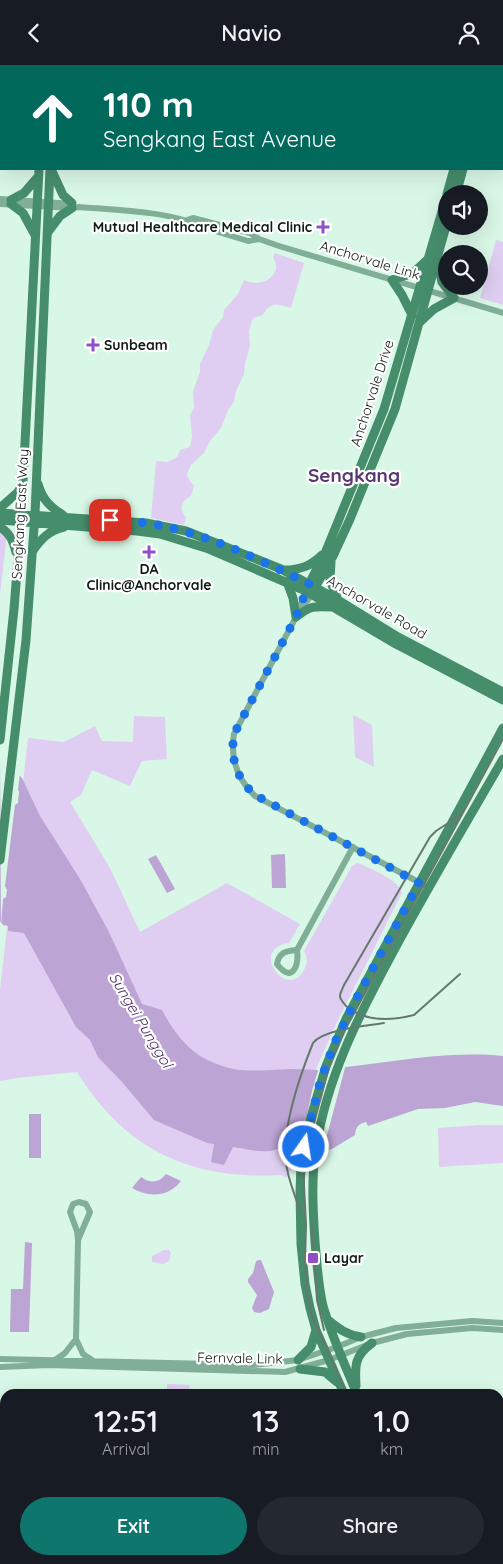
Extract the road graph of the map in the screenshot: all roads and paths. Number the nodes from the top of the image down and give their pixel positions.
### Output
1 (51, 170) edge
2 (51, 170) edge
3 (454, 170) edge
4 (463, 170) edge
5 (38, 173) edge
6 (450, 185) edge
7 (459, 185) edge
8 (0, 199) edge
9 (11, 202) junction
10 (36, 203) junction
11 (0, 204) edge
12 (49, 204) junction
13 (75, 206) junction
14 (47, 233) junction
15 (438, 234) edge
16 (35, 235) junction
17 (442, 235) edge
18 (433, 257) junction
19 (392, 280) junction
20 (424, 289) junction
21 (454, 298) junction
22 (503, 313) edge
23 (412, 315) junction
24 (419, 323) junction
25 (36, 478) junction
26 (23, 483) junction
27 (0, 507) edge
28 (0, 513) edge
29 (21, 518) junction
30 (34, 518) junction
31 (0, 520) edge
32 (67, 521) junction
33 (0, 527) edge
34 (32, 553) junction
35 (329, 554) junction
36 (18, 562) junction
37 (281, 569) junction
38 (287, 582) junction
39 (310, 589) junction
40 (338, 600) junction
41 (331, 607) junction
42 (296, 617) junction
43 (501, 694) edge
44 (503, 709) edge
45 (503, 728) edge
46 (0, 740) edge
47 (503, 759) edge
48 (353, 847) junction
49 (0, 860) edge
50 (419, 883) junction
51 (428, 887) junction
52 (297, 950) dead end
53 (78, 1240) junction
54 (328, 1319) junction
55 (503, 1323) edge
56 (503, 1329) edge
57 (316, 1330) junction
58 (361, 1337) junction
59 (76, 1339) junction
60 (372, 1343) junction
61 (338, 1352) junction
62 (327, 1356) junction
63 (0, 1359) edge
64 (55, 1360) junction
65 (93, 1360) junction
66 (299, 1364) junction
67 (0, 1367) edge
68 (339, 1384) junction
69 (342, 1389) edge
70 (356, 1389) edge
71 (357, 1389) edge

1 - 12 main road, Sengkang East Way
2 - 13 main road
3 - 6 main road
4 - 7 main road
5 - 9 main road
5 - 10 main road, Sengkang East Way
8 - 9 street, Anchorvale Link
9 - 10 street, Anchorvale Link
9 - 11 street, Anchorvale Link
9 - 16 main road
10 - 12 street, Anchorvale Link
10 - 16 main road, Sengkang East Way
12 - 13 street, Anchorvale Link
12 - 14 main road, Sengkang East Way
13 - 14 main road
13 - 19 street, Anchorvale Link
14 - 25 main road, Sengkang East Way
15 - 18 main road, Anchorvale Drive
16 - 26 main road, Sengkang East Way
17 - 18 main road, Anchorvale Drive
18 - 19 main road
18 - 20 main road, Anchorvale Drive
18 - 21 main road
19 - 20 street, Anchorvale Link
19 - 23 main road
20 - 21 street, Anchorvale Link
20 - 23 main road, Anchorvale Drive
20 - 24 main road, Anchorvale Drive
21 - 22 street, Anchorvale Link
21 - 24 main road
23 - 35 main road, Anchorvale Drive
24 - 35 main road, Anchorvale Drive
25 - 30 main road, Sengkang East Way
25 - 32 main road
26 - 27 main road
26 - 29 main road, Sengkang East Way
28 - 29 main road, Anchorvale Road
29 - 30 main road, Anchorvale Road
29 - 31 main road, Anchorvale Road
29 - 36 main road, Sengkang East Way
30 - 32 main road, Anchorvale Road
30 - 34 main road, Sengkang East Way
32 - 34 main road
32 - 37 main road, Anchorvale Road
32 - 38 main road, Anchorvale Road
33 - 36 main road
34 - 49 main road, Sengkang East Way
35 - 37 main road
35 - 39 main road, Anchorvale Drive
35 - 40 main road
36 - 46 main road, Sengkang East Way
37 - 39 main road, Anchorvale Road
38 - 39 main road, Anchorvale Road
38 - 42 main road
39 - 40 main road, Anchorvale Road
39 - 41 main road, Anchorvale Road
39 - 42 street
40 - 43 main road, Anchorvale Road
41 - 42 main road
41 - 43 main road, Anchorvale Road
42 - 48 street
43 - 44 main road
45 - 50 main road
47 - 51 main road
48 - 50 street
48 - 52 street
50 - 51 street
50 - 57 main road
51 - 54 main road
53 - 53 street
53 - 59 street
54 - 58 main road
54 - 61 main road
55 - 58 street, Fernvale Link
56 - 60 street, Fernvale Link
57 - 62 main road
57 - 66 main road
58 - 61 street, Fernvale Link
59 - 64 street
59 - 65 street
60 - 61 street, Fernvale Link
60 - 71 main road
61 - 62 street, Fernvale Link
61 - 70 main road
62 - 66 street, Fernvale Link
62 - 68 main road
63 - 64 street, Fernvale Link
64 - 65 street, Fernvale Link
65 - 66 street, Fernvale Link
66 - 67 street, Fernvale Link
66 - 68 main road
68 - 69 main road

